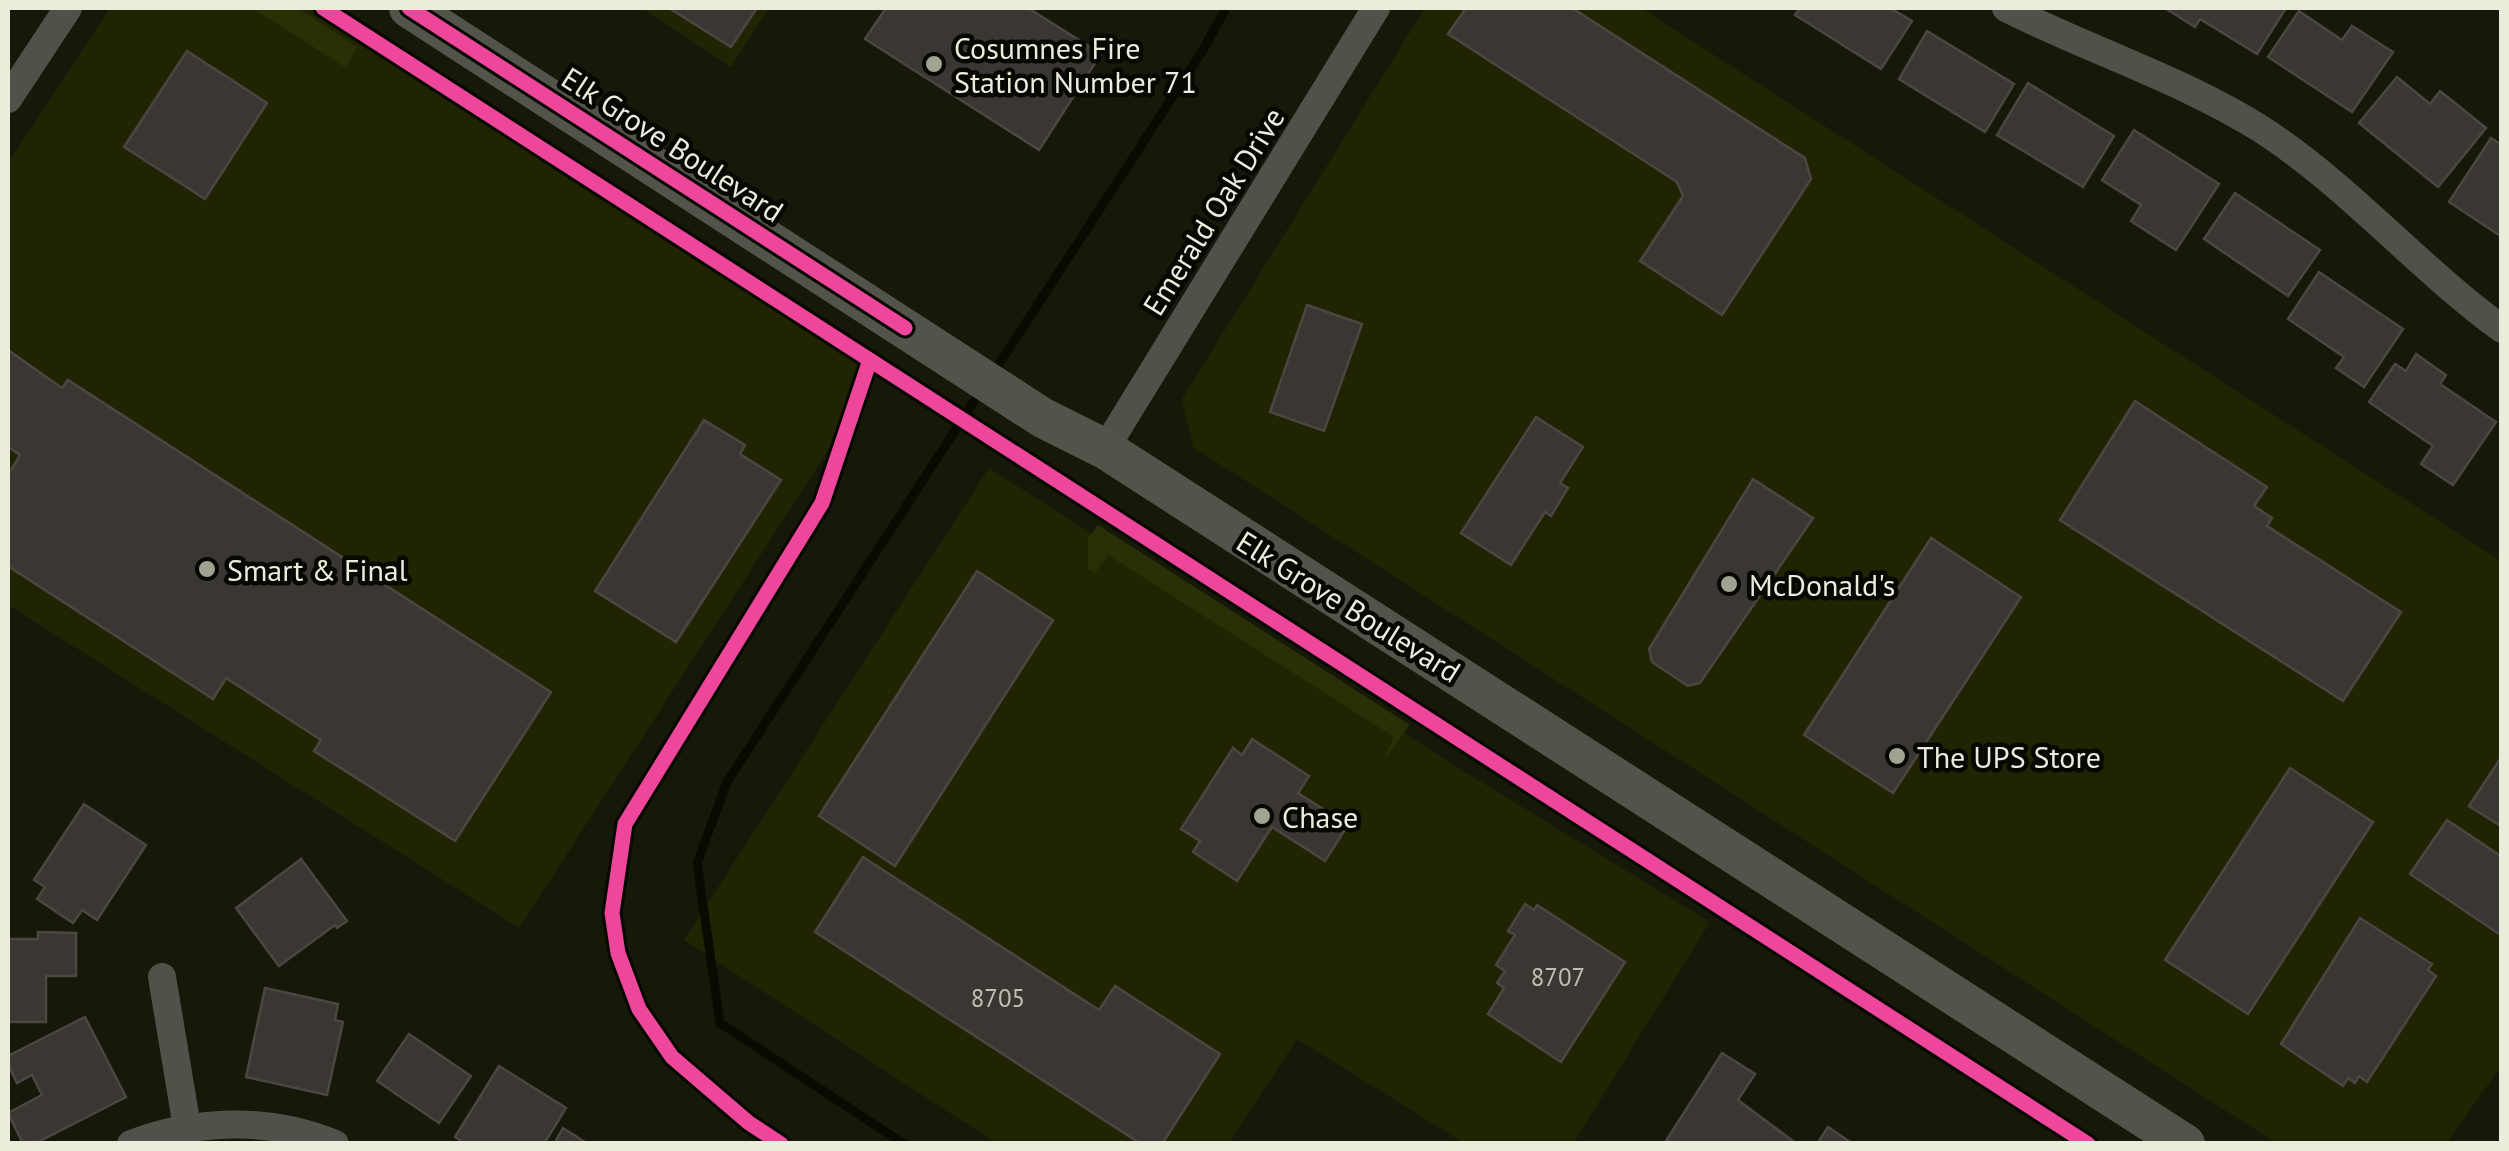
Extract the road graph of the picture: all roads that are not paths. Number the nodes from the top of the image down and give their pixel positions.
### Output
1 (68, 8) edge
2 (410, 8) edge
3 (1376, 8) edge
4 (2006, 8) edge
5 (8, 99) edge
6 (2502, 328) edge
7 (1105, 448) junction
8 (162, 977) dead end
9 (187, 1128) junction
10 (131, 1144) edge
11 (335, 1144) edge
12 (2185, 1144) edge

1 - 5 street
2 - 7 main road, Elk Grove Boulevard
3 - 7 street, Emerald Oak Drive
4 - 6 street
7 - 12 main road, Elk Grove Boulevard
8 - 9 street
9 - 10 street
9 - 11 street

